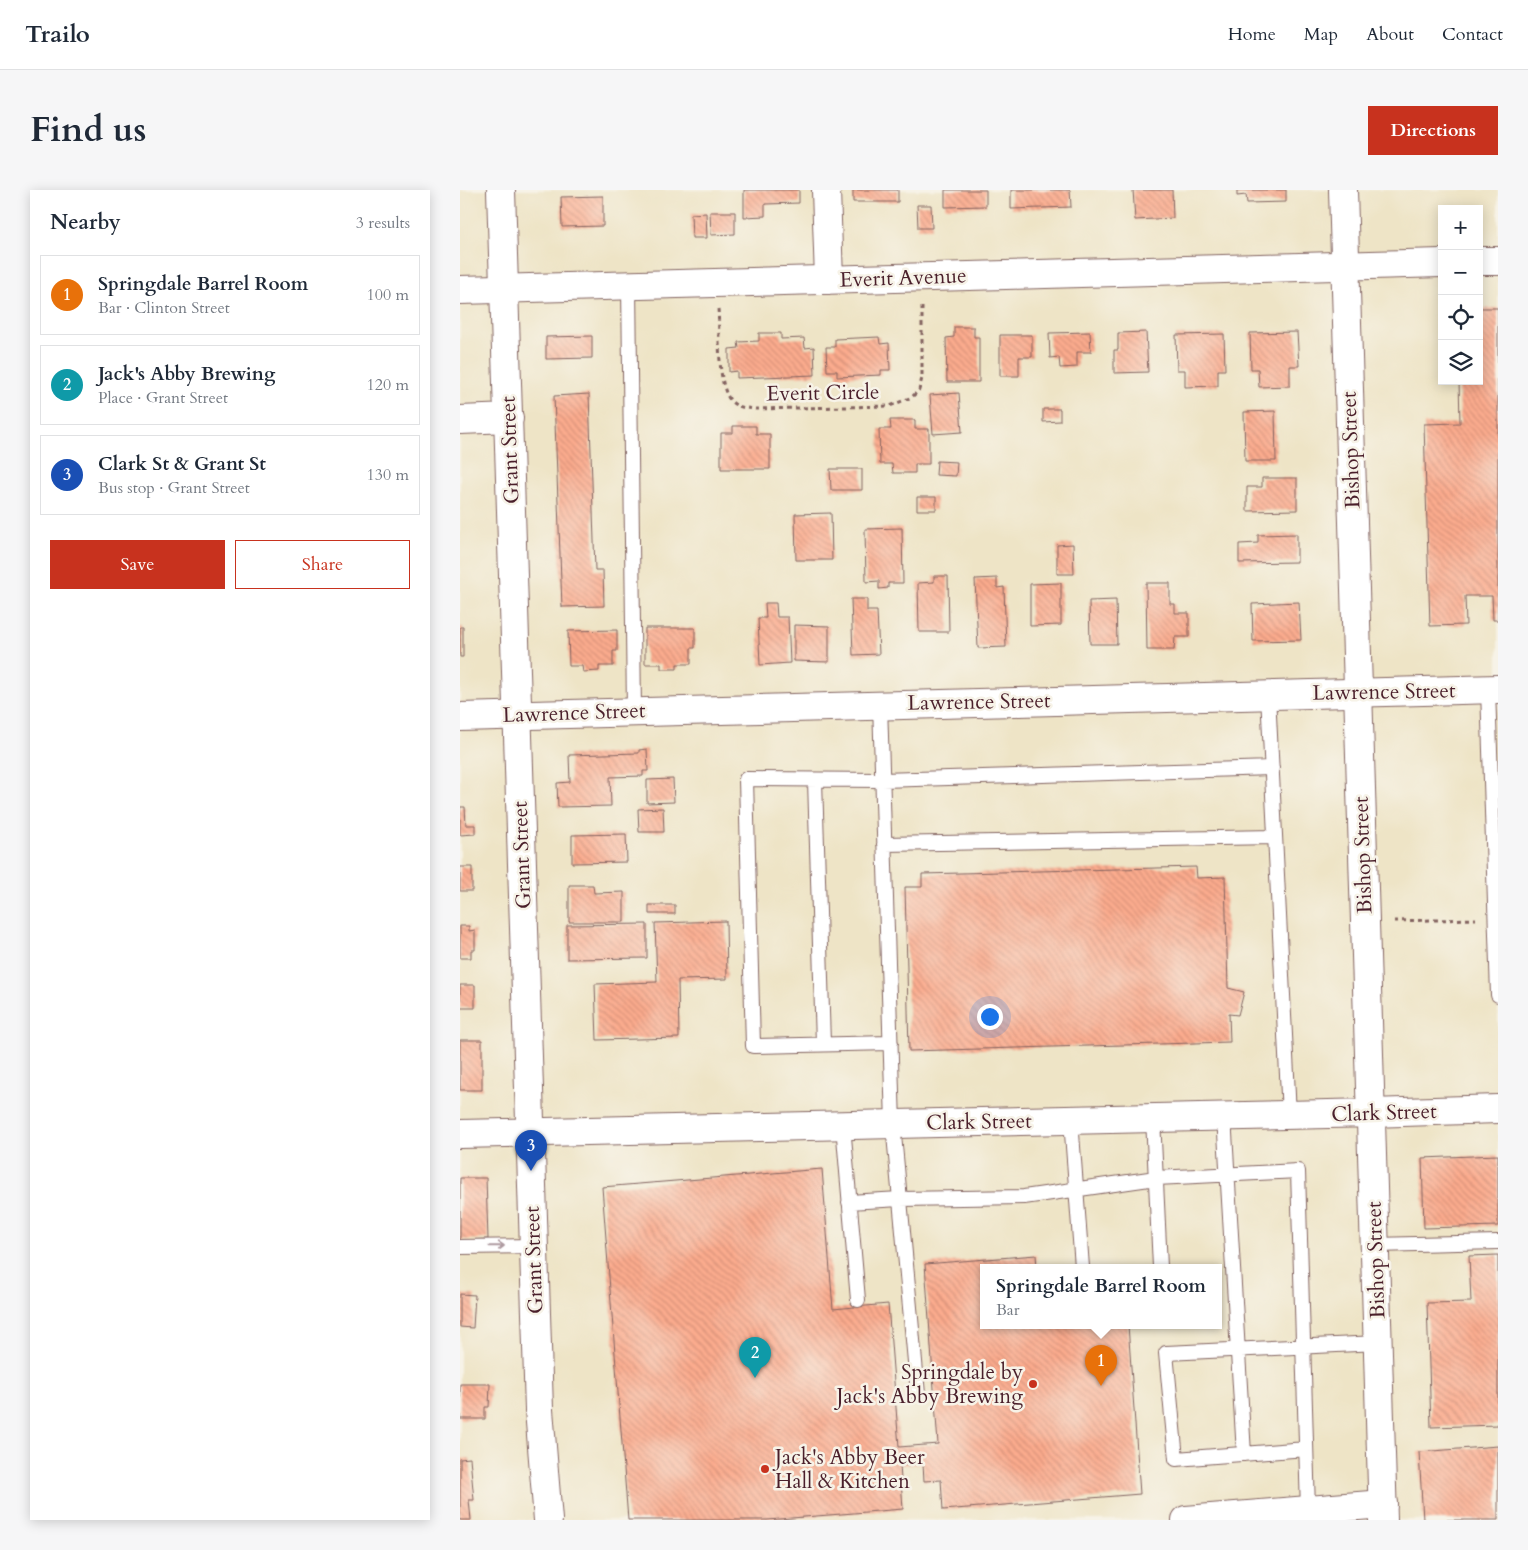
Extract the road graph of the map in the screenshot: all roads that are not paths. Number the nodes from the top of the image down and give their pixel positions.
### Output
1 (501, 190) edge
2 (826, 190) edge
3 (1343, 190) edge
4 (1498, 261) edge
5 (1483, 262) edge
6 (1438, 263) edge
7 (1346, 266) junction
8 (829, 280) junction
9 (629, 285) junction
10 (504, 289) junction
11 (460, 290) edge
12 (509, 418) junction
13 (460, 420) edge
14 (1493, 689) edge
15 (1358, 693) junction
16 (1268, 694) junction
17 (880, 704) junction
18 (634, 712) junction
19 (518, 715) junction
20 (460, 717) edge
21 (1272, 768) junction
22 (815, 780) junction
23 (882, 780) junction
24 (1495, 782) edge
25 (1275, 837) junction
26 (884, 844) junction
27 (1498, 995) edge
28 (891, 1043) junction
29 (823, 1044) junction
30 (1498, 1109) edge
31 (1371, 1113) junction
32 (1289, 1115) junction
33 (1224, 1116) junction
34 (1154, 1118) junction
35 (1071, 1120) junction
36 (893, 1124) junction
37 (843, 1125) junction
38 (530, 1132) junction
39 (460, 1134) edge
40 (1227, 1174) junction
41 (1156, 1178) junction
42 (1076, 1189) junction
43 (900, 1199) junction
44 (849, 1202) junction
45 (1498, 1242) edge
46 (1375, 1245) junction
47 (534, 1246) junction
48 (460, 1247) edge
49 (1082, 1264) edge
50 (1160, 1264) edge
51 (858, 1300) dead end
52 (1378, 1344) junction
53 (1303, 1347) junction
54 (1238, 1350) junction
55 (918, 1394) dead end
56 (1306, 1449) junction
57 (1244, 1454) junction
58 (1308, 1510) junction
59 (1383, 1512) edge
60 (548, 1520) edge
61 (1186, 1520) edge

1 - 10 street, Grant Street
2 - 8 street
3 - 7 street, Bishop Street
4 - 5 street
6 - 7 street, Everit Avenue
7 - 8 street, Everit Avenue
7 - 15 street, Bishop Street
8 - 9 street, Everit Avenue
9 - 10 street, Everit Avenue
9 - 18 lane
10 - 11 street, Everit Avenue
10 - 12 street, Grant Street
12 - 13 street
12 - 19 street, Grant Street
14 - 15 street, Lawrence Street
14 - 24 lane
15 - 16 street, Lawrence Street
15 - 31 street, Bishop Street
16 - 17 street, Lawrence Street
16 - 21 lane
17 - 18 street, Lawrence Street
17 - 23 lane
18 - 19 street, Lawrence Street
19 - 20 street, Lawrence Street
19 - 38 street, Grant Street
21 - 23 lane
21 - 25 lane
22 - 23 lane
22 - 29 lane
22 - 29 lane
23 - 26 lane
24 - 27 lane
25 - 26 lane
25 - 32 lane
26 - 28 lane
28 - 29 lane
28 - 36 lane
30 - 31 street, Clark Street
31 - 32 street, Clark Street
31 - 46 street, Bishop Street
32 - 33 street, Clark Street
33 - 34 street, Clark Street
33 - 40 lane
34 - 35 street, Clark Street
34 - 41 lane
35 - 36 street, Clark Street
35 - 42 lane
36 - 37 street, Clark Street
36 - 43 lane
37 - 38 street, Clark Street
37 - 44 lane
38 - 39 street, Clark Street
38 - 47 street, Grant Street
40 - 41 lane
40 - 53 lane
40 - 54 lane
41 - 42 lane
41 - 50 lane
42 - 43 lane
42 - 49 lane
43 - 44 lane
43 - 55 lane
44 - 51 lane
45 - 46 lane
46 - 52 street, Bishop Street
48 -> 47 lane
47 - 60 street, Grant Street
52 - 53 lane
52 - 59 street, Bishop Street
53 - 54 lane
53 - 56 lane
54 - 57 lane
54 - 57 lane
56 - 57 lane
56 - 58 lane
58 - 59 street
58 - 61 street

